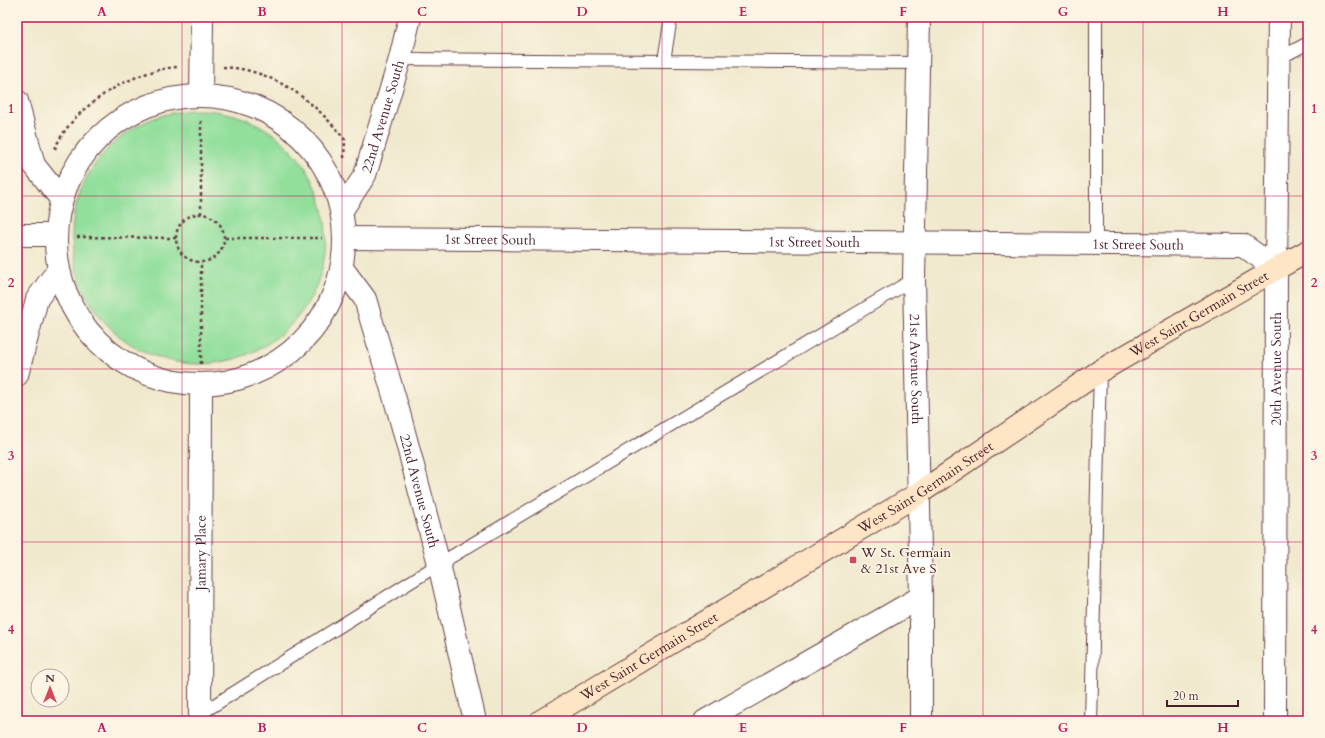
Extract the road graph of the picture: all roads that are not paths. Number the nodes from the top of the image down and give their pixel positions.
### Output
1 (202, 17) edge
2 (410, 17) edge
3 (671, 17) edge
4 (919, 17) edge
5 (1096, 17) edge
6 (1279, 17) edge
7 (1308, 43) edge
8 (400, 58) junction
9 (1278, 59) junction
10 (664, 61) junction
11 (919, 63) junction
12 (201, 96) junction
13 (17, 100) edge
14 (61, 199) junction
15 (342, 210) junction
16 (17, 234) edge
17 (55, 234) junction
18 (345, 238) junction
19 (916, 242) junction
20 (1096, 244) junction
21 (1308, 251) edge
22 (342, 268) junction
23 (1276, 269) junction
24 (58, 270) junction
25 (914, 279) junction
26 (1100, 371) junction
27 (17, 375) edge
28 (201, 385) junction
29 (918, 494) junction
30 (439, 564) junction
31 (921, 597) junction
32 (200, 718) edge
33 (475, 721) edge
34 (541, 721) edge
35 (705, 721) edge
36 (920, 721) edge
37 (1091, 721) edge
38 (1275, 721) edge

1 - 12 street
2 - 8 street, 22nd Avenue South
3 - 10 lane
4 - 11 street, 21st Avenue South
5 - 20 lane
6 - 9 street, 20th Avenue South
7 - 9 lane
8 - 10 lane
8 - 15 street, 22nd Avenue South
9 - 23 street, 20th Avenue South
10 - 11 lane
11 - 19 street, 21st Avenue South
12 - 14 street
12 - 15 street
13 - 14 street
14 - 17 street
15 - 18 street
16 - 17 street
17 - 24 street
18 - 19 street, 1st Street South
18 - 22 street
19 - 20 street, 1st Street South
19 - 25 street, 21st Avenue South
20 - 23 street, 1st Street South
21 - 23 street, West Saint Germain Street
22 - 28 street
22 - 30 street, 22nd Avenue South
23 - 26 street, West Saint Germain Street
23 - 38 street, 20th Avenue South
24 - 27 street
24 - 28 street
25 - 29 street, 21st Avenue South
25 - 30 lane
26 - 29 street, West Saint Germain Street
26 - 37 lane
28 - 32 street, Jamary Place
29 - 31 street, 21st Avenue South
29 - 34 street, West Saint Germain Street
30 - 32 lane
30 - 33 street, 22nd Avenue South
31 - 35 street
31 - 36 street, 21st Avenue South

